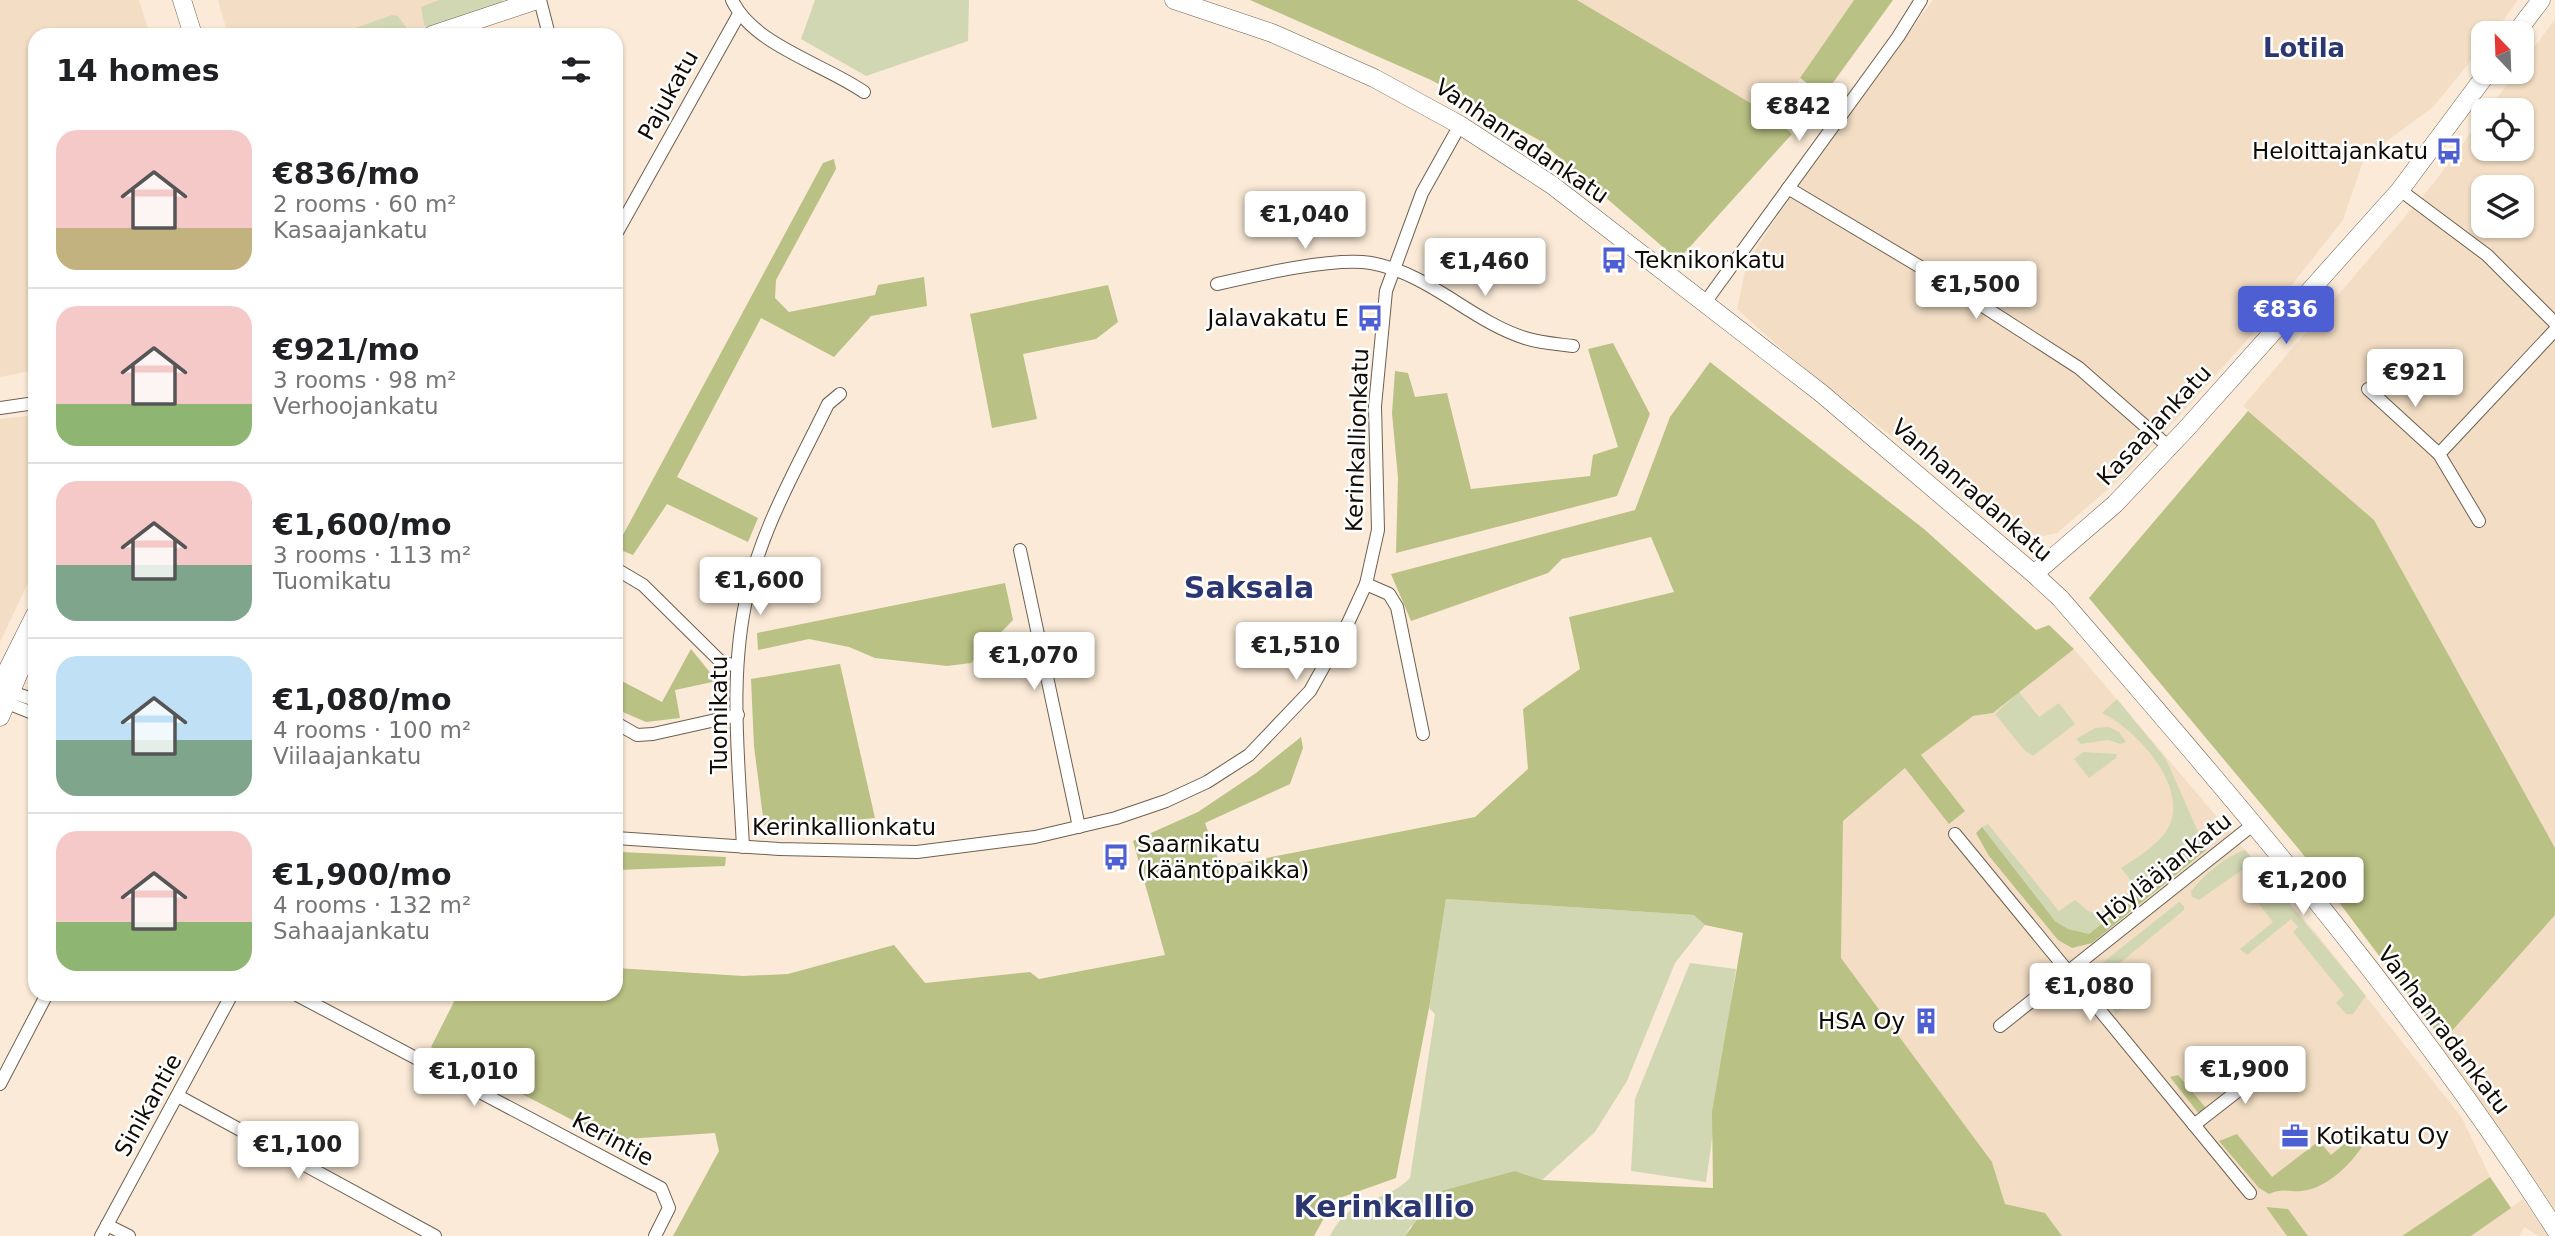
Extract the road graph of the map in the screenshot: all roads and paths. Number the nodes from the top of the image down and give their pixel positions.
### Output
1 (182, 0) edge
2 (539, 0) edge
3 (732, 0) edge
4 (1174, 0) edge
5 (1921, 0) edge
6 (2541, 0) edge
7 (739, 14) junction
8 (2525, 21) edge
9 (191, 28) edge
10 (453, 28) edge
11 (547, 28) edge
12 (2479, 84) edge
13 (864, 92) dead end
14 (1460, 125) junction
15 (1788, 188) junction
16 (2400, 190) junction
17 (623, 221) edge
18 (1393, 269) junction
19 (1217, 284) dead end
20 (1704, 304) junction
21 (2555, 323) edge
22 (2555, 330) edge
23 (1573, 346) dead end
24 (2368, 389) dead end
25 (840, 394) dead end
26 (28, 404) edge
27 (0, 408) edge
28 (2169, 447) junction
29 (2439, 454) junction
30 (2479, 521) dead end
31 (1020, 550) dead end
32 (623, 573) edge
33 (2034, 574) junction
34 (1366, 584) junction
35 (28, 633) edge
36 (28, 649) edge
37 (737, 666) junction
38 (3, 698) edge
39 (28, 700) edge
40 (28, 710) edge
41 (738, 715) junction
42 (623, 727) edge
43 (1423, 734) dead end
44 (2255, 823) junction
45 (1079, 827) junction
46 (1955, 834) dead end
47 (623, 838) edge
48 (743, 847) junction
49 (2070, 972) junction
50 (43, 1001) edge
51 (228, 1001) edge
52 (308, 1001) edge
53 (2000, 1026) dead end
54 (2276, 1061) dead end
55 (0, 1084) edge
56 (178, 1096) junction
57 (2194, 1125) junction
58 (2250, 1193) dead end
59 (104, 1230) edge
60 (2555, 1230) edge
61 (129, 1236) edge
62 (435, 1236) edge
63 (655, 1236) edge

1 - 9 street
2 - 10 street
2 - 11 street
3 - 7 street
4 - 14 street, Vanhanradankatu
5 - 15 street
6 - 8 street
7 - 13 street
7 - 17 street, Pajukatu
12 - 16 street, Kasaajankatu
14 - 18 street, Kerinkallionkatu
14 - 20 street, Vanhanradankatu
15 - 20 street
15 - 28 street
16 - 21 street
16 - 28 street, Kasaajankatu
18 - 19 street
18 - 23 street
18 - 34 street, Kerinkallionkatu
20 - 33 street, Vanhanradankatu
22 - 29 street
24 - 29 street
25 - 37 street, Tuomikatu
26 - 27 street
28 - 33 street, Kasaajankatu
29 - 30 street
31 - 45 street
32 - 37 street
33 - 44 street, Vanhanradankatu
34 - 43 street
34 - 45 street, Kerinkallionkatu
35 - 38 street
36 - 38 street
37 - 41 street, Tuomikatu
38 - 39 street
38 - 40 street
41 - 42 street
41 - 48 street, Tuomikatu
44 - 49 street, Höylääjankatu
44 - 60 street, Vanhanradankatu
45 - 48 street, Kerinkallionkatu
46 - 49 street
47 - 48 street, Kerinkallionkatu
49 - 53 street, Höylääjankatu
49 - 57 street
50 - 55 street
51 - 56 street, Sinikantie
52 - 63 street, Kerintie
54 - 57 street
56 - 59 street, Sinikantie
56 - 62 street
57 - 58 street
59 - 61 street

